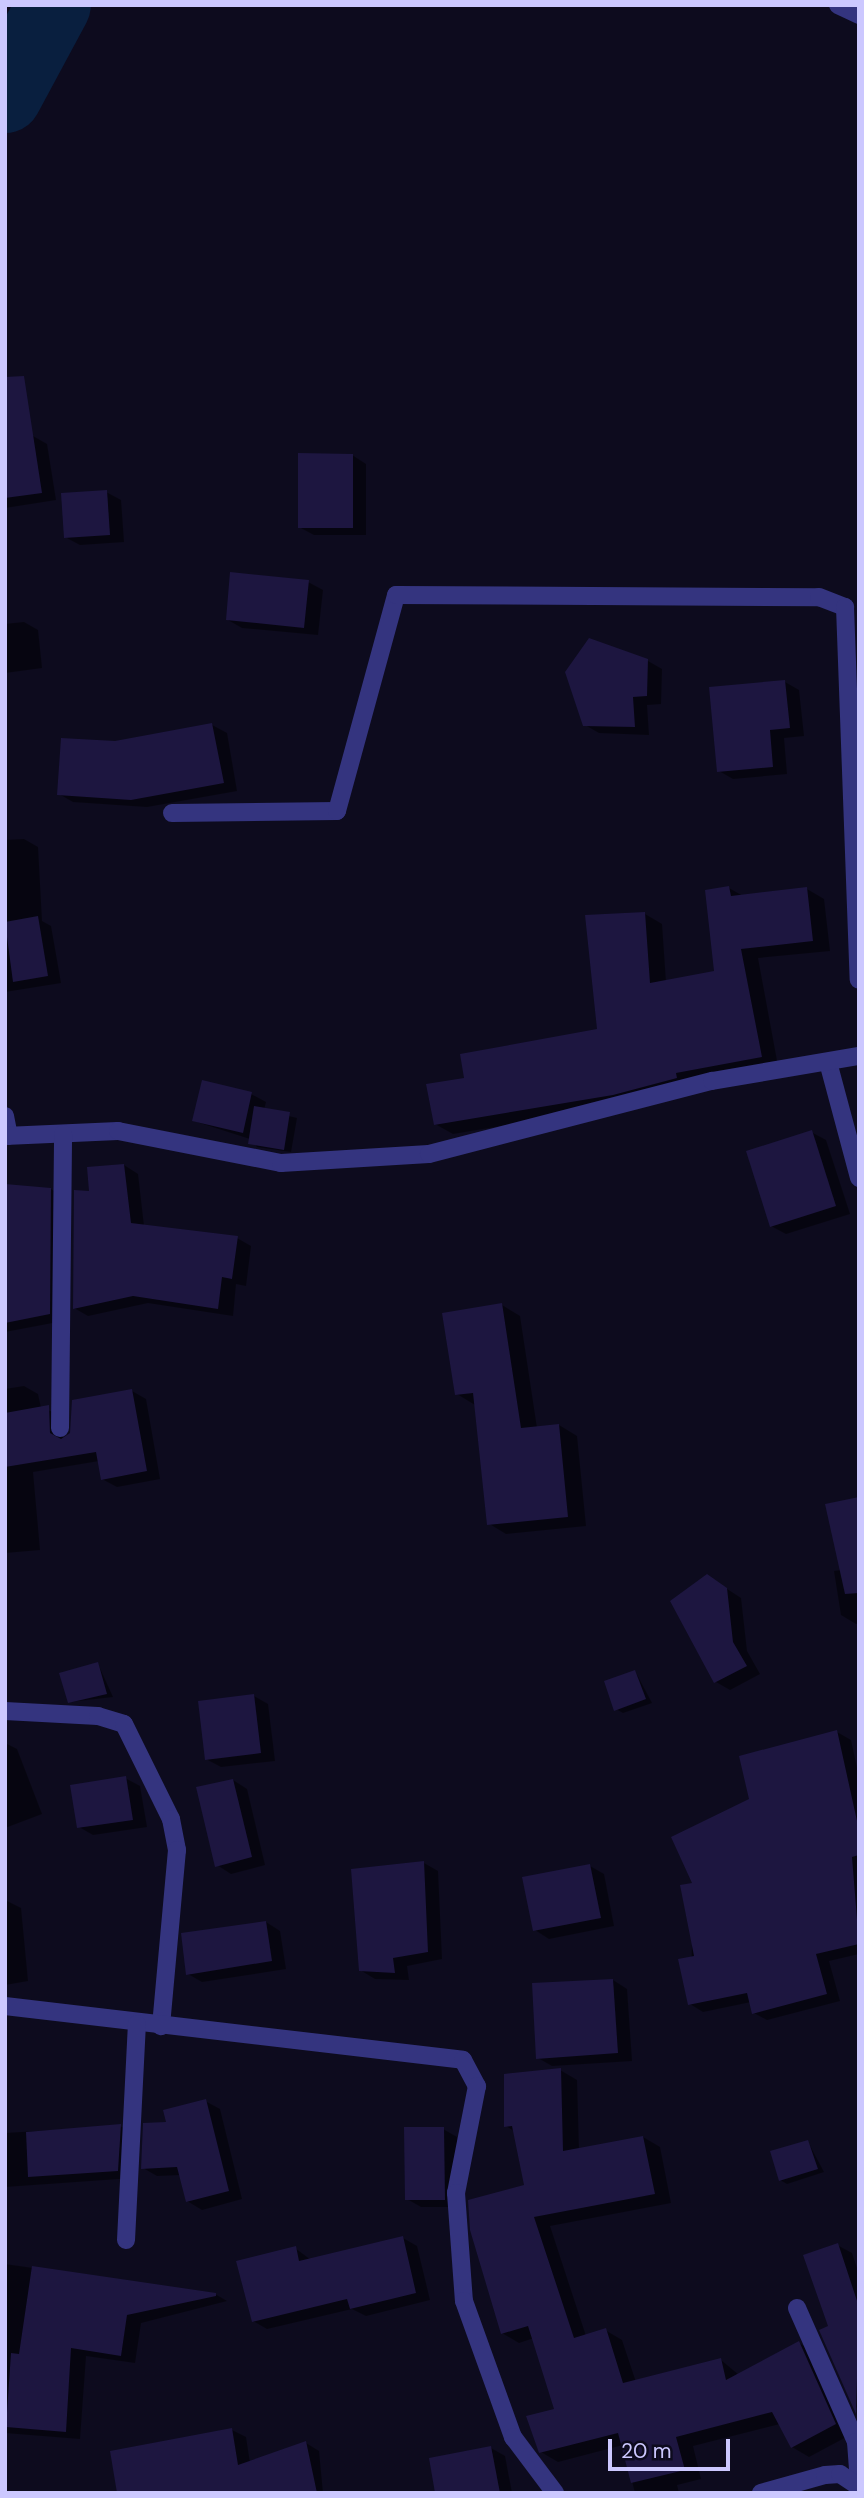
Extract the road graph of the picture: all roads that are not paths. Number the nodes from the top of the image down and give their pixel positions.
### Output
1 (838, 5) edge
2 (859, 15) edge
3 (172, 813) dead end
4 (859, 980) edge
5 (859, 1056) edge
6 (828, 1062) junction
7 (5, 1116) edge
8 (63, 1134) junction
9 (7, 1136) edge
10 (859, 1178) edge
11 (60, 1428) dead end
12 (5, 1711) edge
13 (5, 2006) edge
14 (137, 2024) junction
15 (161, 2026) junction
16 (126, 2240) dead end
17 (797, 2308) dead end
18 (859, 2485) edge
19 (555, 2493) edge
20 (761, 2493) edge

1 - 2 street
3 - 4 street
5 - 6 street
6 - 8 street
6 - 10 street
7 - 9 street
8 - 9 street
8 - 11 street
12 - 15 street
13 - 14 street
14 - 15 street
14 - 16 street
15 - 19 street
17 - 18 street
18 - 20 street

